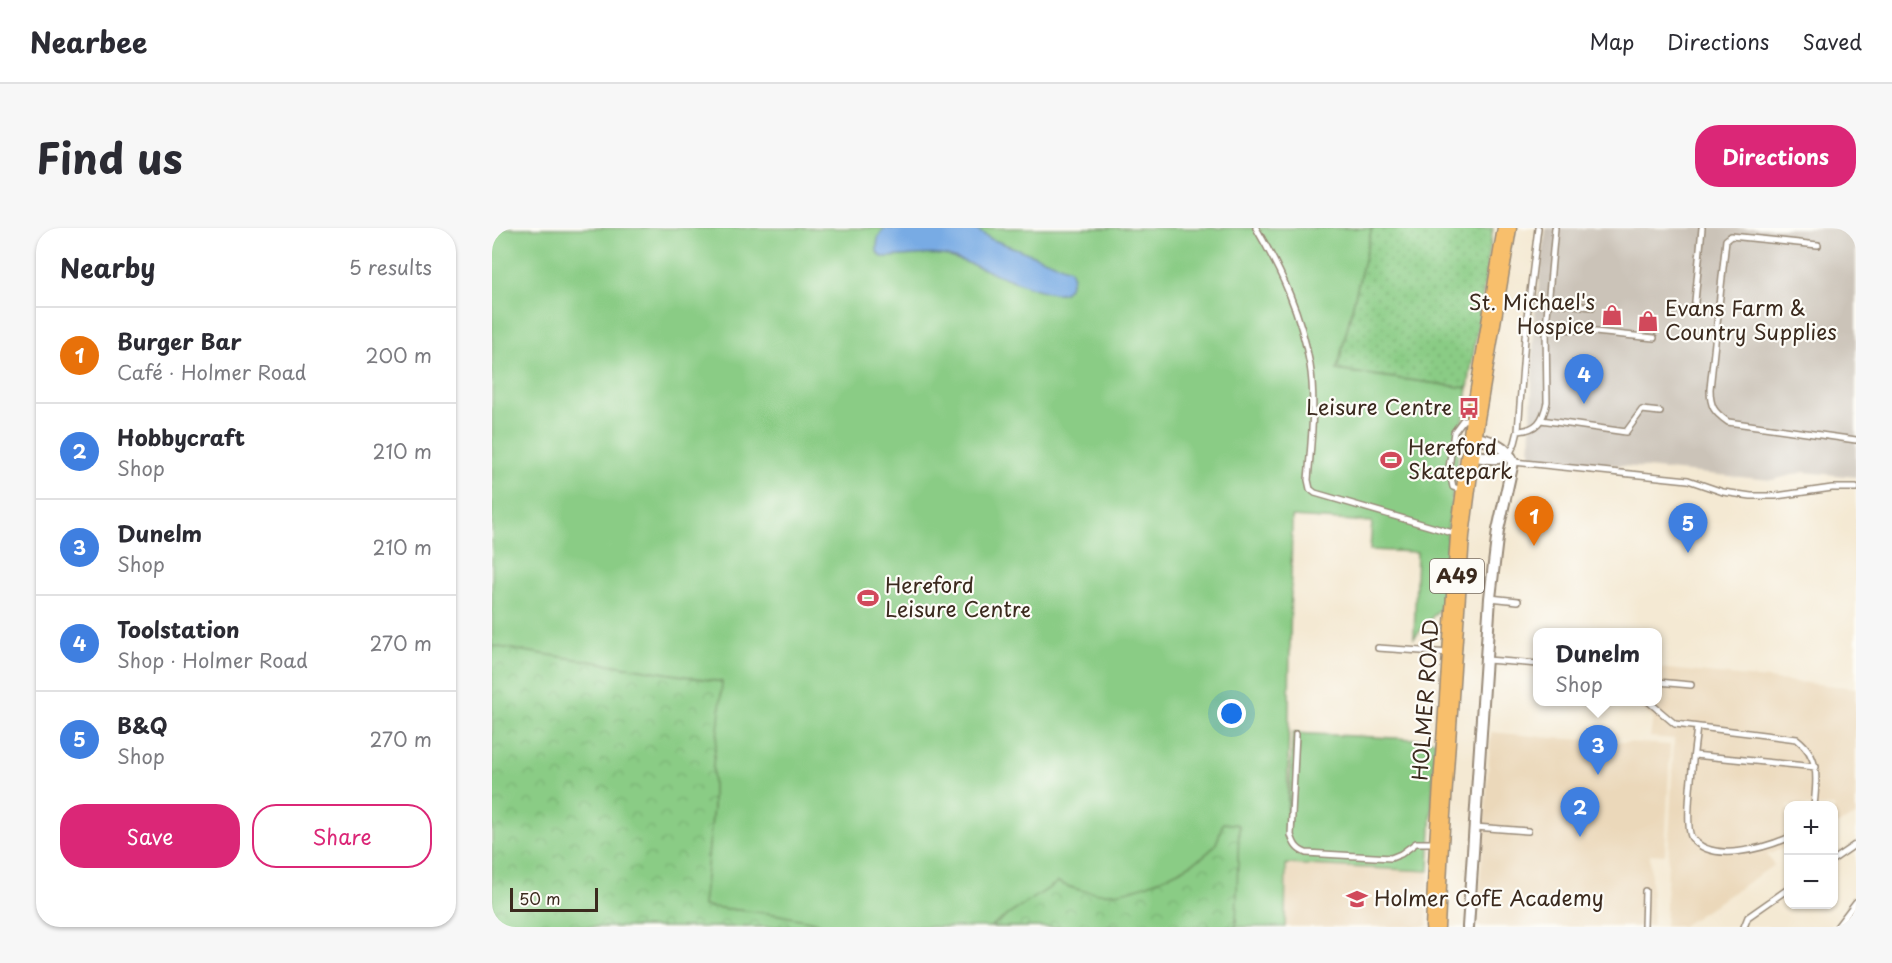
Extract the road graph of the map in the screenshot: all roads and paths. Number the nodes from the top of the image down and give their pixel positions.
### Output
1 (1256, 228) edge
2 (1507, 228) edge
3 (1538, 228) edge
4 (1555, 228) edge
5 (1702, 228) edge
6 (1818, 245) dead end
7 (1548, 302) junction
8 (1592, 308) dead end
9 (1694, 312) dead end
10 (1526, 325) junction
11 (1546, 327) junction
12 (1654, 338) dead end
13 (1660, 412) dead end
14 (1541, 420) junction
15 (1518, 431) junction
16 (1472, 437) junction
17 (1856, 440) edge
18 (1511, 458) junction
19 (1856, 488) edge
20 (1465, 492) junction
21 (1460, 536) junction
22 (1490, 598) junction
23 (1518, 601) dead end
24 (1378, 648) dead end
25 (1452, 653) junction
26 (1485, 660) junction
27 (1533, 664) edge
28 (1662, 682) edge
29 (1691, 685) dead end
30 (1654, 706) edge
31 (1697, 727) junction
32 (1296, 734) dead end
33 (1694, 755) junction
34 (1816, 767) junction
35 (1814, 801) edge
36 (1474, 827) junction
37 (1528, 831) dead end
38 (1784, 840) edge
39 (1439, 843) junction
40 (1856, 844) edge
41 (1838, 856) edge
42 (1645, 891) dead end
43 (1784, 892) edge
44 (1856, 902) edge
45 (1435, 927) edge
46 (1468, 927) edge
47 (1644, 927) edge
48 (1744, 927) edge
49 (1837, 927) edge

1 - 21 lane
2 - 16 highway, HOLMER ROAD / A49
3 - 10 lane
4 - 7 lane
5 - 9 lane
6 - 17 lane
7 - 8 lane
7 - 11 lane
10 - 11 lane
10 - 15 lane
11 - 12 lane
11 - 14 lane
13 - 14 lane
14 - 15 lane
15 - 18 lane
16 - 18 street
16 - 18 street
16 - 20 highway, HOLMER ROAD / A49
16 - 20 lane
18 - 19 lane
18 - 22 street
20 - 21 highway, HOLMER ROAD / A49
21 - 25 highway, HOLMER ROAD / A49
22 - 23 lane
22 - 26 street
24 - 25 lane
25 - 39 highway, HOLMER ROAD / A49
26 - 27 lane
26 - 36 street
28 - 29 lane
30 - 31 lane
31 - 33 lane
31 - 34 lane
32 - 39 lane
33 - 34 lane
33 - 38 lane
34 - 35 lane
36 - 37 lane
36 - 46 street
39 - 45 highway, HOLMER ROAD / A49
40 - 41 lane
42 - 47 lane
43 - 48 lane
44 - 49 lane

